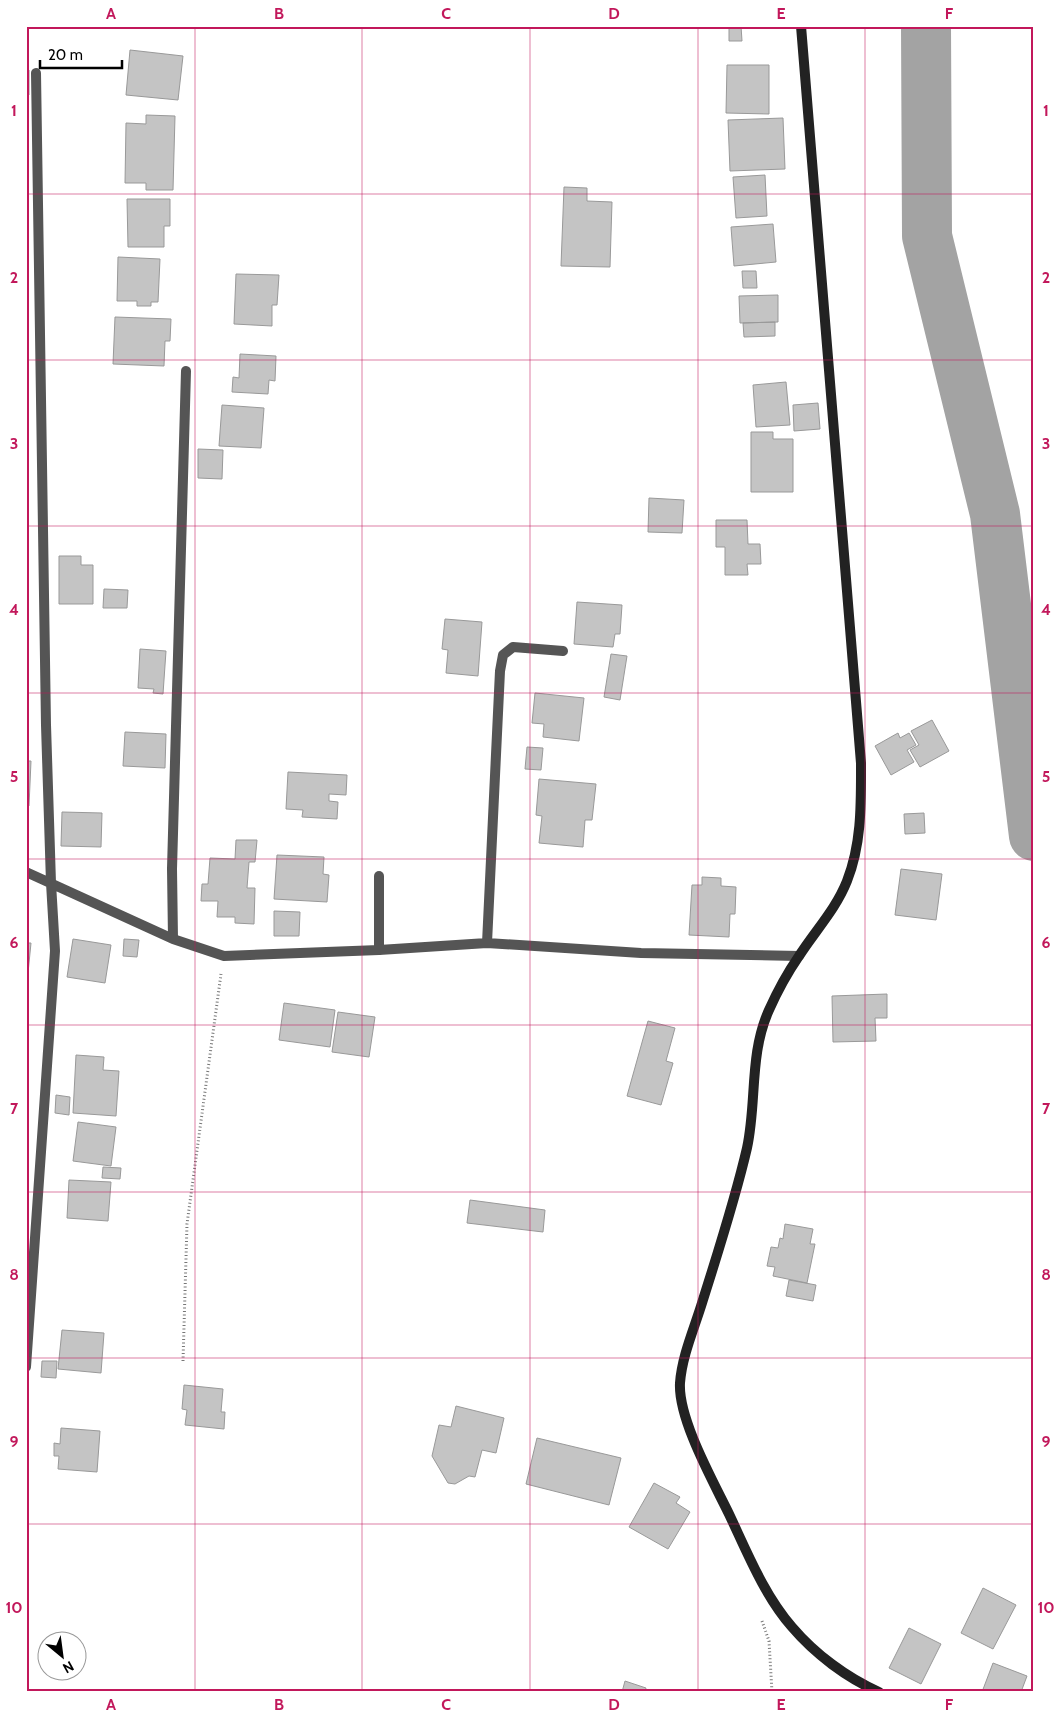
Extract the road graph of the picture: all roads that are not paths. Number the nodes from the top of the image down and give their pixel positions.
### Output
1 (802, 26) edge
2 (36, 74) dead end
3 (186, 371) dead end
4 (563, 651) dead end
5 (26, 872) edge
6 (378, 876) dead end
7 (51, 883) junction
8 (173, 939) junction
9 (487, 942) junction
10 (379, 950) junction
11 (799, 956) junction
12 (26, 1366) edge
13 (879, 1692) edge

1 - 11 street
2 - 7 street
3 - 8 street
4 - 9 street
5 - 7 street
6 - 10 street
7 - 8 street
7 - 12 street
8 - 10 street
9 - 10 street
9 - 11 street
11 - 13 street

